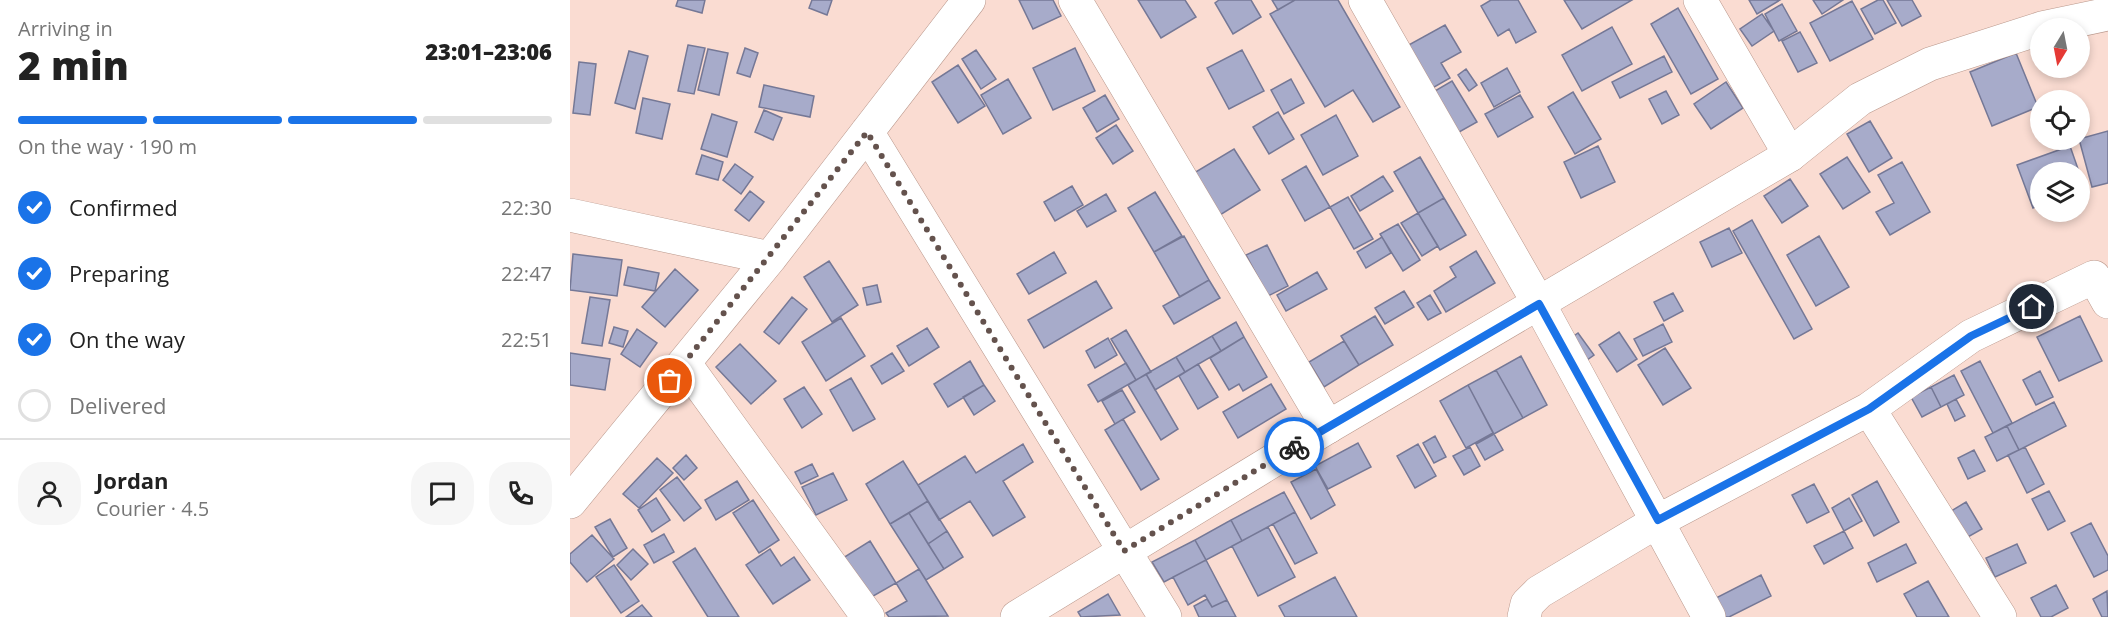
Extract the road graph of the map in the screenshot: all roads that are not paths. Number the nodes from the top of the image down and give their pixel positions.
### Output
1 (969, 0) edge
2 (1075, 0) edge
3 (1365, 0) edge
4 (1700, 0) edge
5 (2108, 14) edge
6 (867, 132) junction
7 (1790, 156) junction
8 (570, 215) edge
9 (770, 258) junction
10 (2103, 284) edge
11 (1539, 304) junction
12 (685, 364) junction
13 (1869, 409) junction
14 (1328, 427) junction
15 (570, 502) edge
16 (1658, 520) junction
17 (1124, 551) junction
18 (868, 617) edge
19 (1017, 617) edge
20 (1165, 617) edge
21 (1524, 617) edge
22 (1709, 617) edge
23 (2001, 617) edge

1 - 6 street
2 - 14 street
3 - 11 street
4 - 7 street
5 - 7 street
6 - 9 street
6 - 17 street
7 - 11 street
8 - 9 street
9 - 12 street
10 - 13 street
11 - 14 street
11 - 16 street
12 - 15 street
12 - 18 street
13 - 16 street
13 - 23 street
14 - 17 street
16 - 21 street
16 - 22 street
17 - 19 street
17 - 20 street

